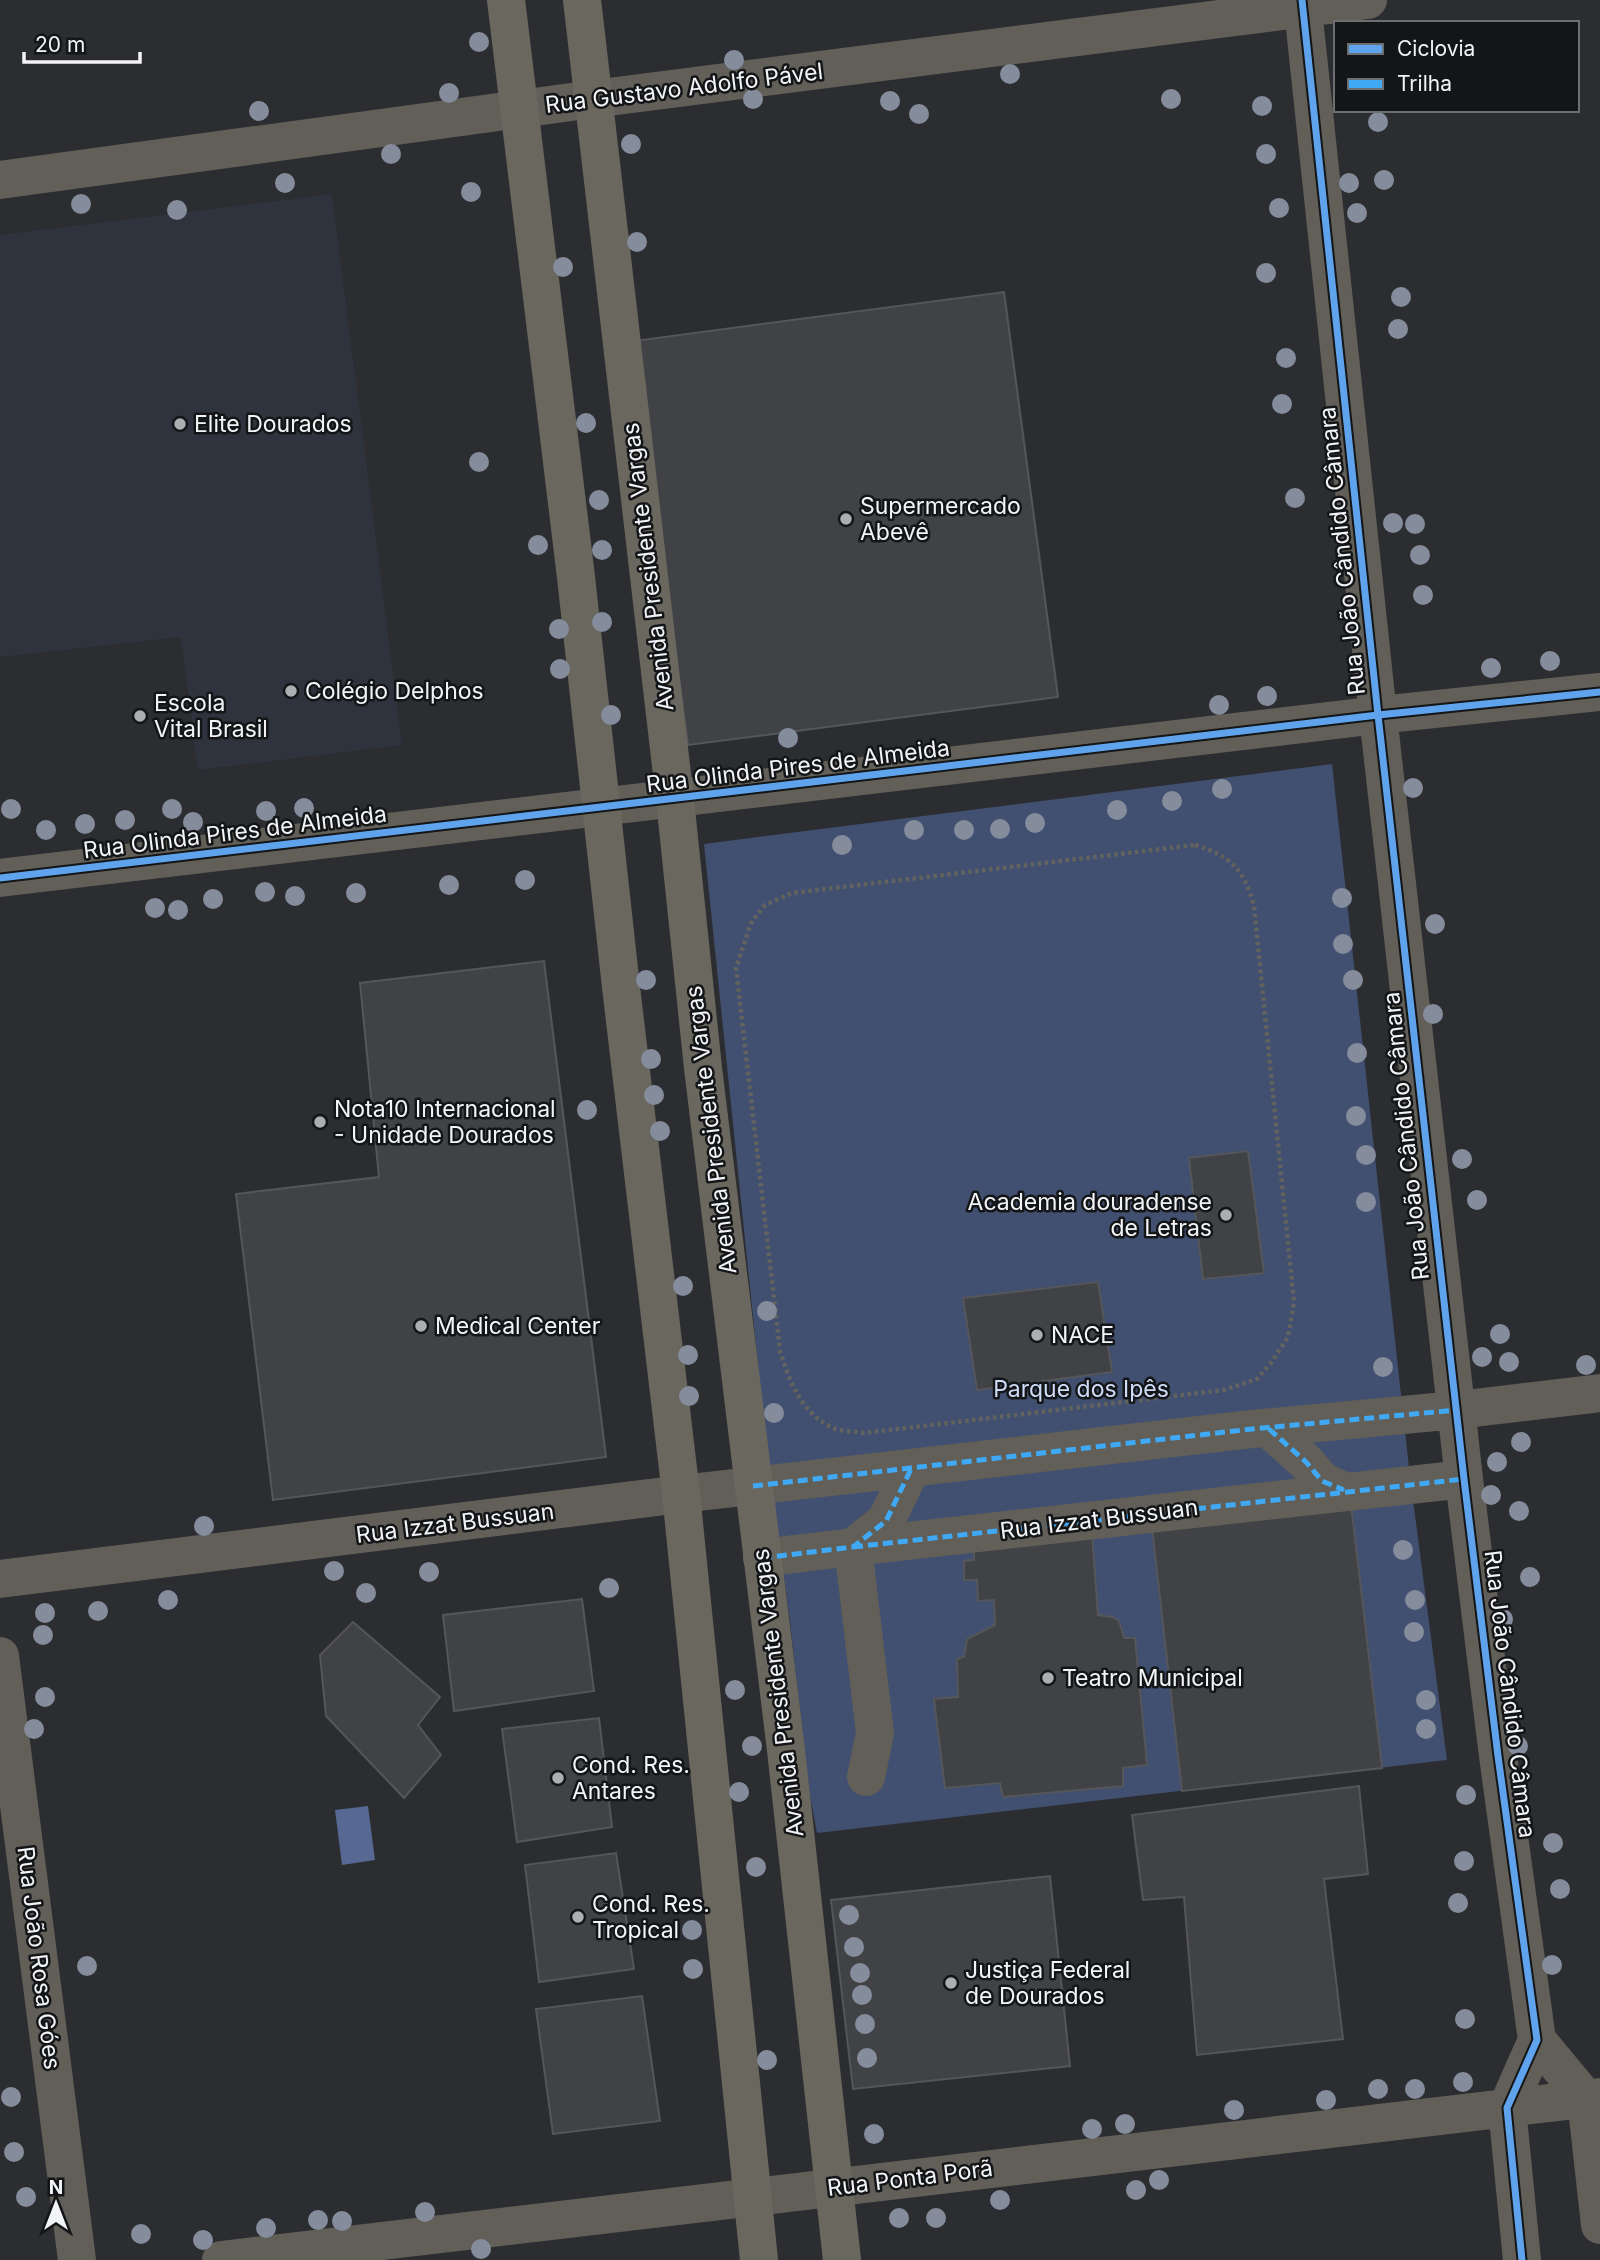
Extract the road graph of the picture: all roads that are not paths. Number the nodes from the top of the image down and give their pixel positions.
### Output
1 (506, 0) edge
2 (582, 0) edge
3 (1368, 0) edge
4 (1303, 4) edge
5 (593, 99) junction
6 (519, 110) junction
7 (0, 180) edge
8 (1600, 692) edge
9 (1378, 715) junction
10 (675, 800) junction
11 (602, 808) junction
12 (0, 878) edge
13 (1600, 1393) edge
14 (1457, 1410) junction
15 (1269, 1429) junction
16 (911, 1469) junction
17 (1464, 1479) junction
18 (753, 1486) junction
19 (1344, 1491) junction
20 (681, 1494) junction
21 (853, 1547) junction
22 (762, 1558) junction
23 (0, 1579) edge
24 (0, 1656) edge
25 (866, 1777) dead end
26 (1537, 2040) junction
27 (1593, 2098) edge
28 (1507, 2108) junction
29 (834, 2186) junction
30 (752, 2197) junction
31 (1600, 2225) edge
32 (77, 2260) edge
33 (221, 2260) edge
34 (759, 2260) edge
35 (842, 2260) edge
36 (1522, 2260) edge

1 - 6 main road
2 - 5 main road, Avenida Presidente Vargas
3 - 4 street, Rua Gustavo Adolfo Pável
4 - 5 street, Rua Gustavo Adolfo Pável
4 - 9 street, Rua João Cândido Câmara
5 - 6 street, Rua Gustavo Adolfo Pável
5 - 10 main road, Avenida Presidente Vargas
6 - 7 street, Rua Gustavo Adolfo Pável
6 - 11 main road
8 - 9 street, Rua Olinda Pires de Almeida
9 - 10 street, Rua Olinda Pires de Almeida
9 - 14 street, Rua João Cândido Câmara
10 - 11 street, Rua Olinda Pires de Almeida
10 - 18 main road, Avenida Presidente Vargas
11 - 12 street, Rua Olinda Pires de Almeida
11 - 20 main road
13 - 14 street, Rua Izzat Bussuan
14 - 15 street, Rua Izzat Bussuan
14 - 17 street, Rua João Cândido Câmara
15 - 16 street, Rua Izzat Bussuan
15 - 19 street
16 - 18 street, Rua Izzat Bussuan
16 - 21 street
17 - 19 street, Rua Izzat Bussuan
17 - 26 street, Rua João Cândido Câmara
18 - 20 street, Rua Izzat Bussuan
18 - 22 main road, Avenida Presidente Vargas
19 - 21 street, Rua Izzat Bussuan
20 - 23 street, Rua Izzat Bussuan
20 - 30 main road
21 - 22 street, Rua Izzat Bussuan
21 - 25 street
22 - 29 main road, Avenida Presidente Vargas
24 - 32 street, Rua João Rosa Góes
26 - 27 street
26 - 28 street
27 - 28 street, Rua Ponta Porã
27 - 31 street
28 - 29 street, Rua Ponta Porã
28 - 36 street
29 - 30 street, Rua Ponta Porã
29 - 35 main road, Avenida Presidente Vargas
30 - 33 street, Rua Ponta Porã
30 - 34 main road

